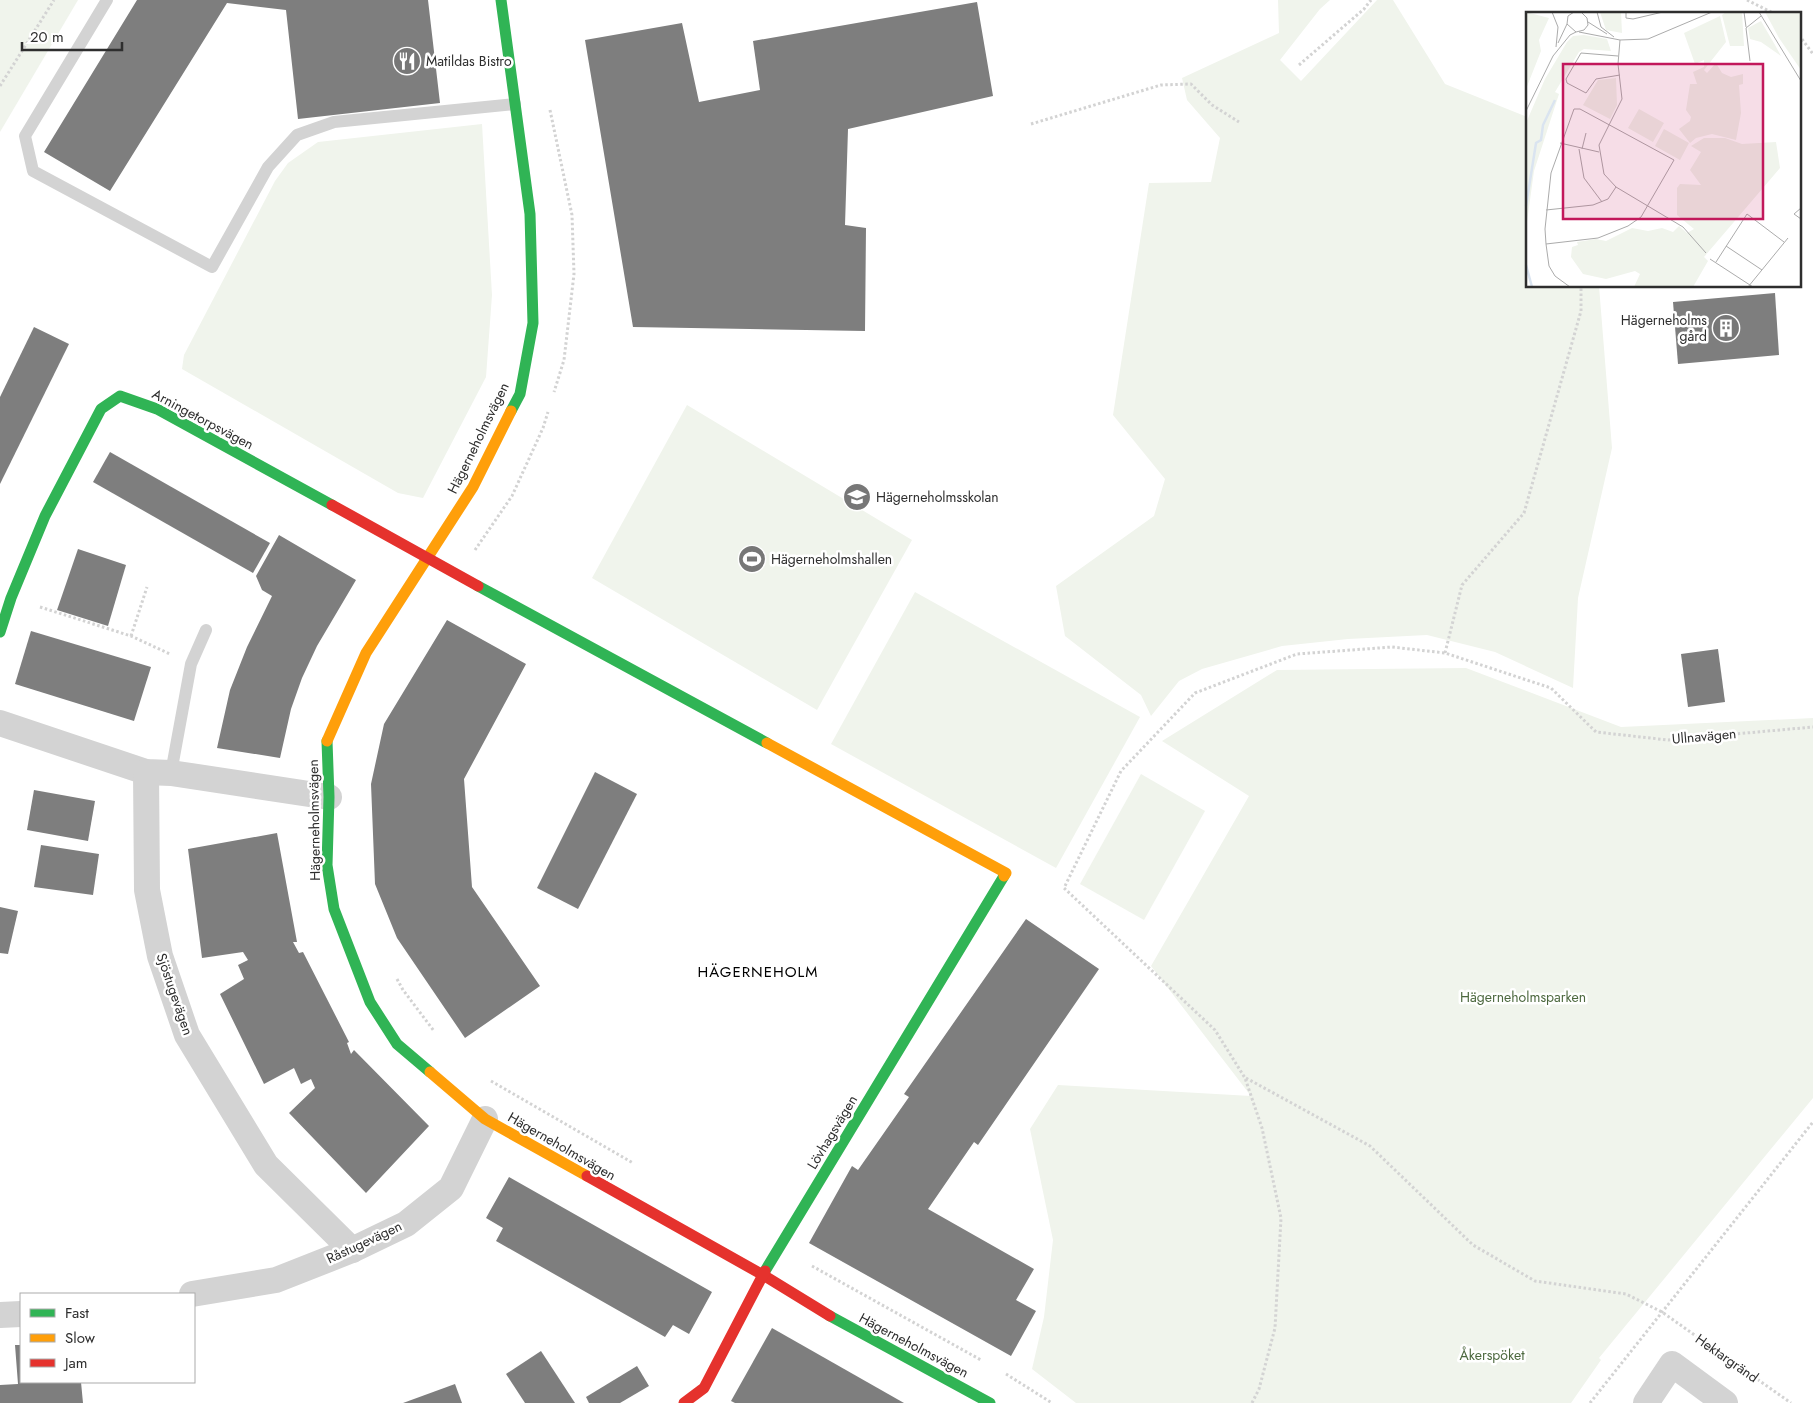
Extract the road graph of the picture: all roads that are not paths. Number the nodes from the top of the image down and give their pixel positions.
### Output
1 (107, 0) edge
2 (502, 0) edge
3 (515, 104) junction
4 (427, 558) junction
5 (206, 630) dead end
6 (0, 632) edge
7 (0, 724) edge
8 (159, 773) junction
9 (329, 797) junction
10 (485, 1119) junction
11 (352, 1250) junction
12 (762, 1275) junction
13 (195, 1294) edge
14 (20, 1314) edge
15 (0, 1315) edge
16 (684, 1403) edge
17 (990, 1403) edge
18 (1646, 1403) edge
19 (1724, 1403) edge

1 - 3 lane
2 - 3 street, Hägerneholmsvägen
3 - 4 street, Hägerneholmsvägen
4 - 6 street, Arningetorpsvägen
4 - 9 street, Hägerneholmsvägen
4 - 12 street, Lövhagsvägen
5 - 8 lane
7 - 8 street
8 - 9 street
8 - 11 street, Sjöstugevägen
9 - 10 street, Hägerneholmsvägen
10 - 11 street, Råstugevägen
10 - 12 street, Hägerneholmsvägen
11 - 13 street, Råstugevägen
12 - 16 street, Lövhagsvägen
12 - 17 street, Hägerneholmsvägen
14 - 15 street
18 - 19 street

